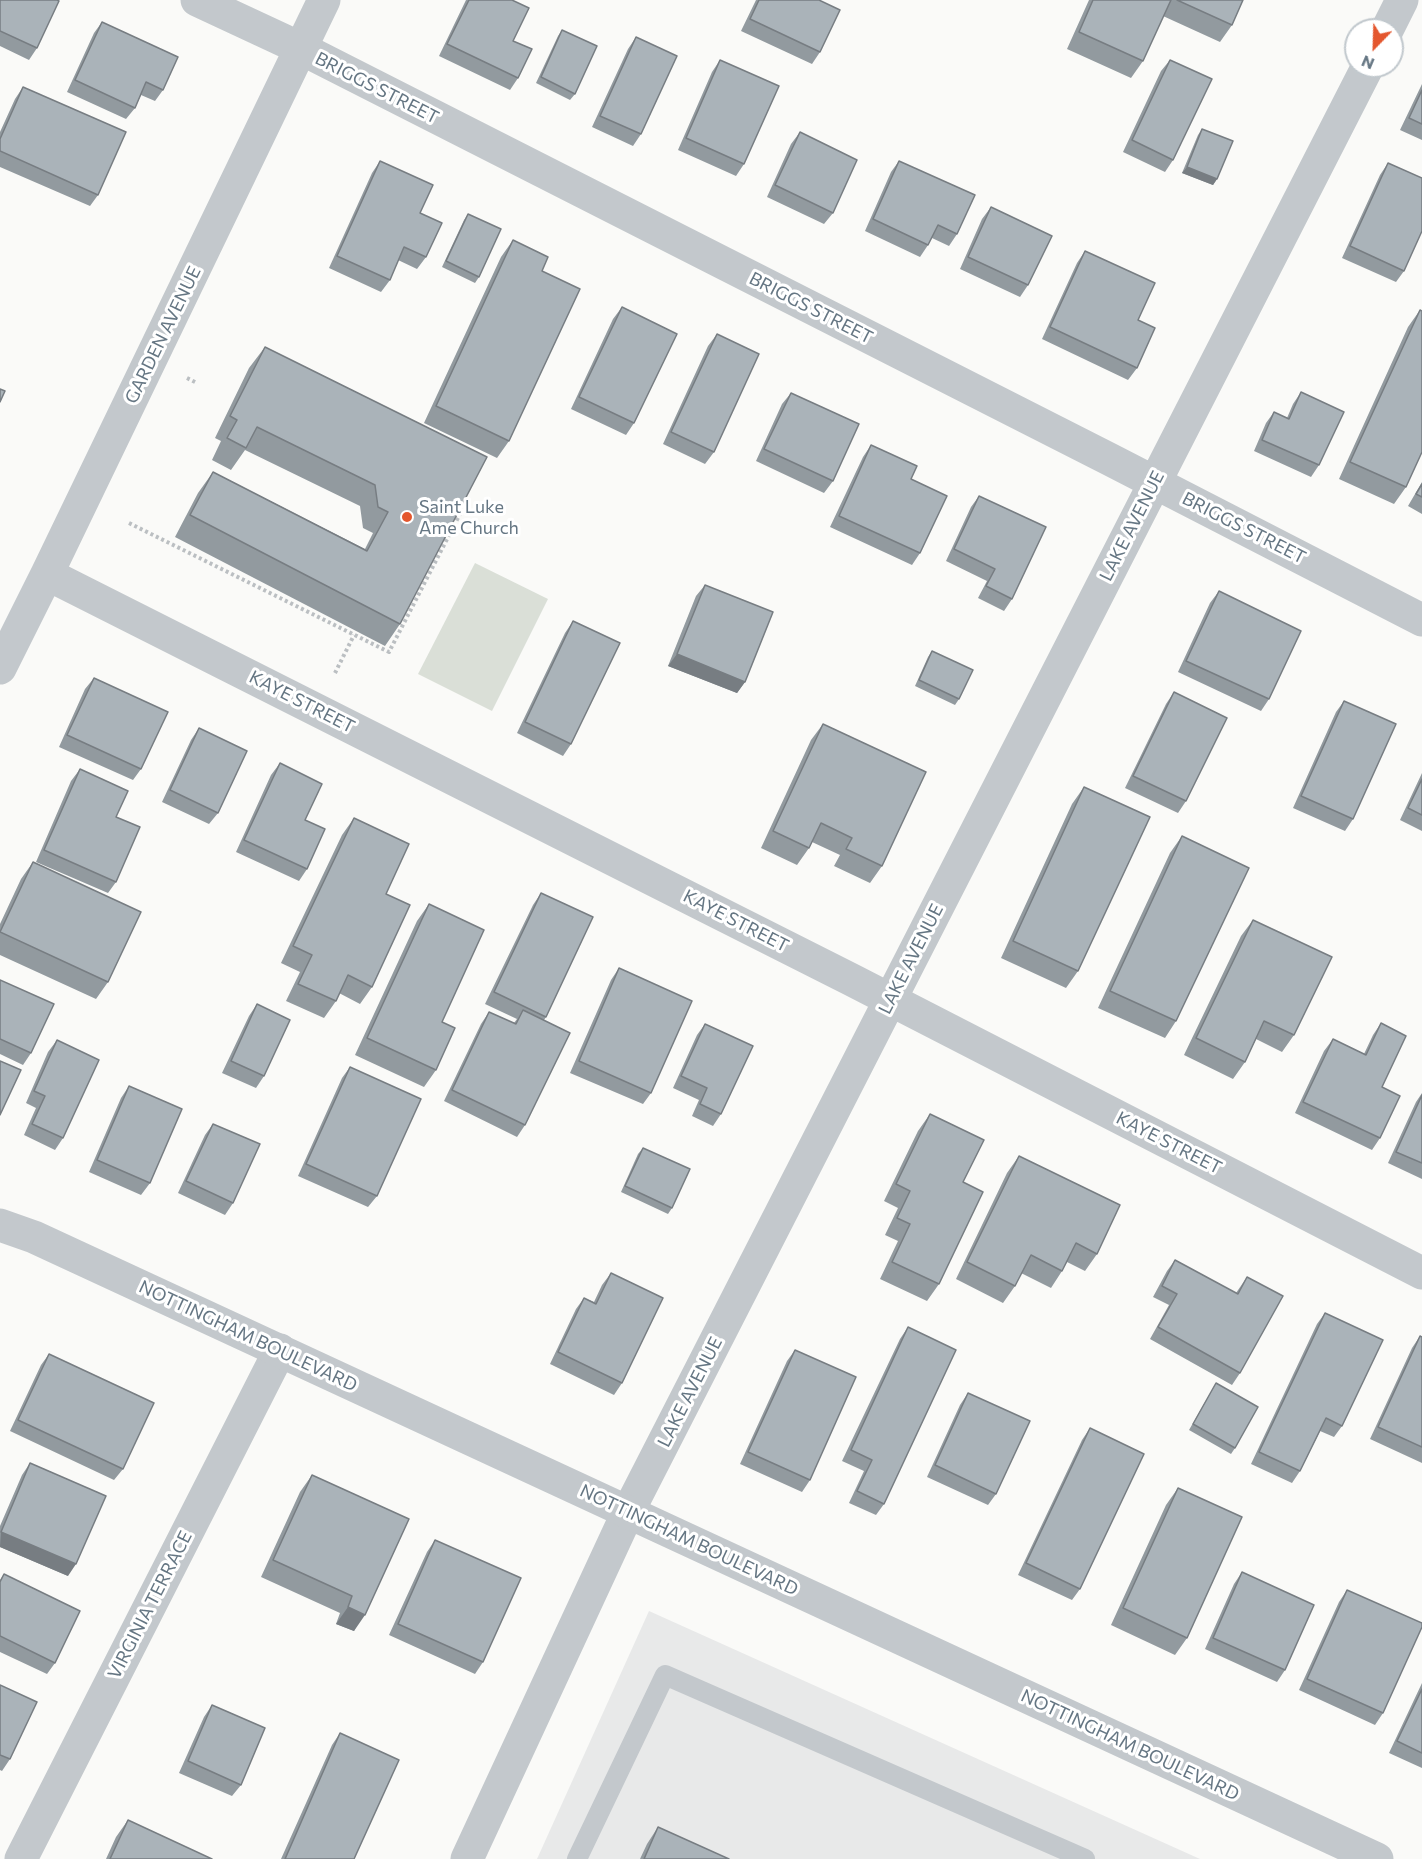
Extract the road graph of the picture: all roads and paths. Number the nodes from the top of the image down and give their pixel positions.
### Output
1 (197, 0) edge
2 (324, 0) edge
3 (1402, 0) edge
4 (1393, 18) edge
5 (300, 48) junction
6 (1362, 78) edge
7 (1155, 483) junction
8 (462, 510) edge
9 (129, 523) dead end
10 (47, 574) junction
11 (1422, 620) edge
12 (354, 635) junction
13 (0, 669) edge
14 (330, 682) dead end
15 (890, 999) junction
16 (0, 1225) edge
17 (1422, 1273) edge
18 (280, 1350) junction
19 (628, 1512) junction
20 (21, 1859) edge
21 (467, 1859) edge
22 (577, 1859) edge
23 (1085, 1859) edge
24 (1377, 1859) edge

1 - 5 street, BRIGGS STREET
2 - 5 street, GARDEN AVENUE
3 - 4 street
5 - 7 street, BRIGGS STREET
5 - 10 street, GARDEN AVENUE
6 - 7 street, LAKE AVENUE
7 - 11 street, BRIGGS STREET
7 - 15 street, LAKE AVENUE
8 - 12 path
9 - 12 path
10 - 13 street, GARDEN AVENUE
10 - 15 street, KAYE STREET
12 - 14 path
15 - 17 street, KAYE STREET
15 - 19 street, LAKE AVENUE
16 - 18 street, NOTTINGHAM BOULEVARD
18 - 19 street, NOTTINGHAM BOULEVARD
18 - 20 street, VIRGINIA TERRACE
19 - 21 street, LAKE AVENUE
19 - 24 street, NOTTINGHAM BOULEVARD
22 - 23 lane

